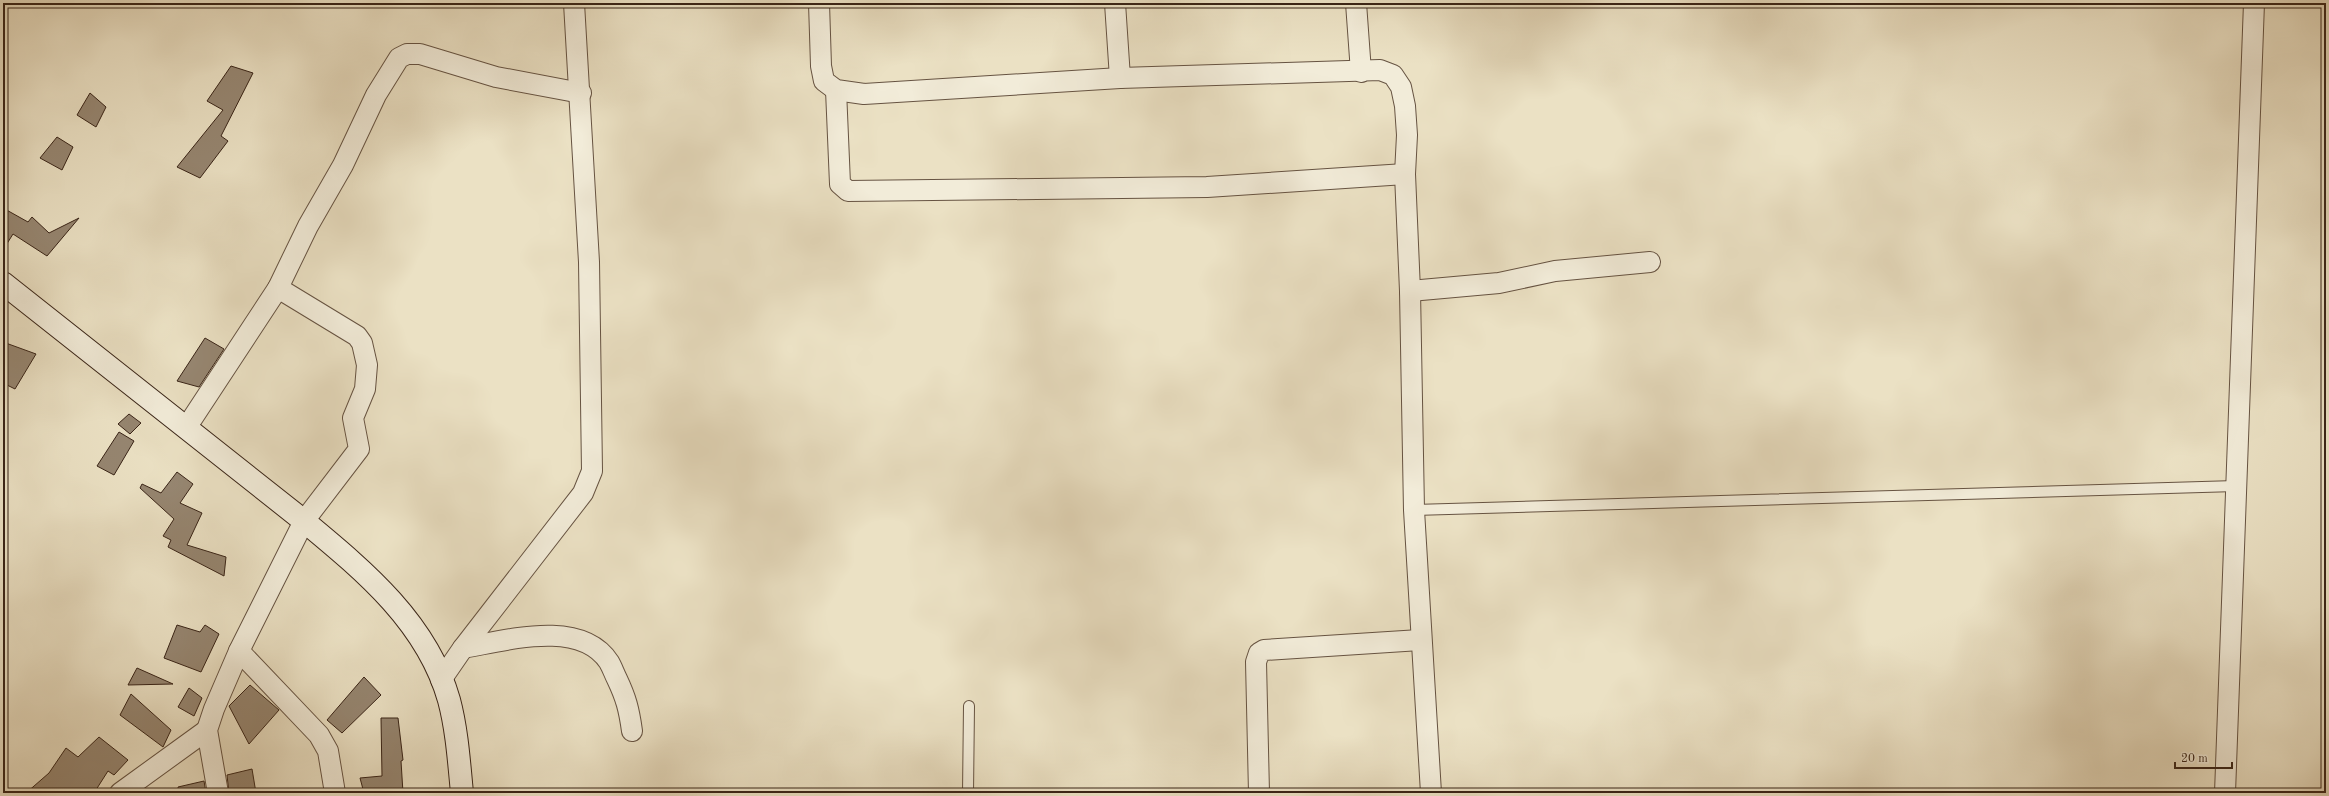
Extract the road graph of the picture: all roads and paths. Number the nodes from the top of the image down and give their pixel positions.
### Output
1 (574, 3) edge
2 (819, 3) edge
3 (1115, 3) edge
4 (1356, 3) edge
5 (2254, 3) edge
6 (1361, 72) junction
7 (1120, 78) junction
8 (836, 90) junction
9 (581, 93) junction
10 (1405, 174) junction
11 (1650, 262) dead end
12 (3, 283) edge
13 (278, 288) junction
14 (1410, 291) junction
15 (186, 428) junction
16 (2236, 486) junction
17 (1414, 510) junction
18 (304, 521) junction
19 (1420, 640) junction
20 (463, 648) junction
21 (239, 651) junction
22 (441, 680) junction
23 (969, 706) dead end
24 (207, 730) junction
25 (632, 730) dead end
26 (120, 793) edge
27 (218, 793) edge
28 (335, 793) edge
29 (462, 793) edge
30 (968, 793) edge
31 (1259, 793) edge
32 (1431, 793) edge
33 (2225, 793) edge

1 - 9 street
2 - 8 street
3 - 7 street
4 - 6 street
5 - 16 street
6 - 7 street
6 - 10 street
7 - 8 street
8 - 10 street
9 - 13 street
9 - 20 street
10 - 14 street
11 - 14 street
12 - 15 main road
13 - 15 street
13 - 18 street
14 - 17 street
15 - 18 main road
16 - 17 lane
16 - 33 street
17 - 19 street
18 - 21 street
18 - 22 main road
19 - 31 street
19 - 32 street
20 - 22 street
20 - 25 street
21 - 24 street
21 - 28 street
22 - 29 main road
23 - 30 lane
24 - 26 street
24 - 27 street

